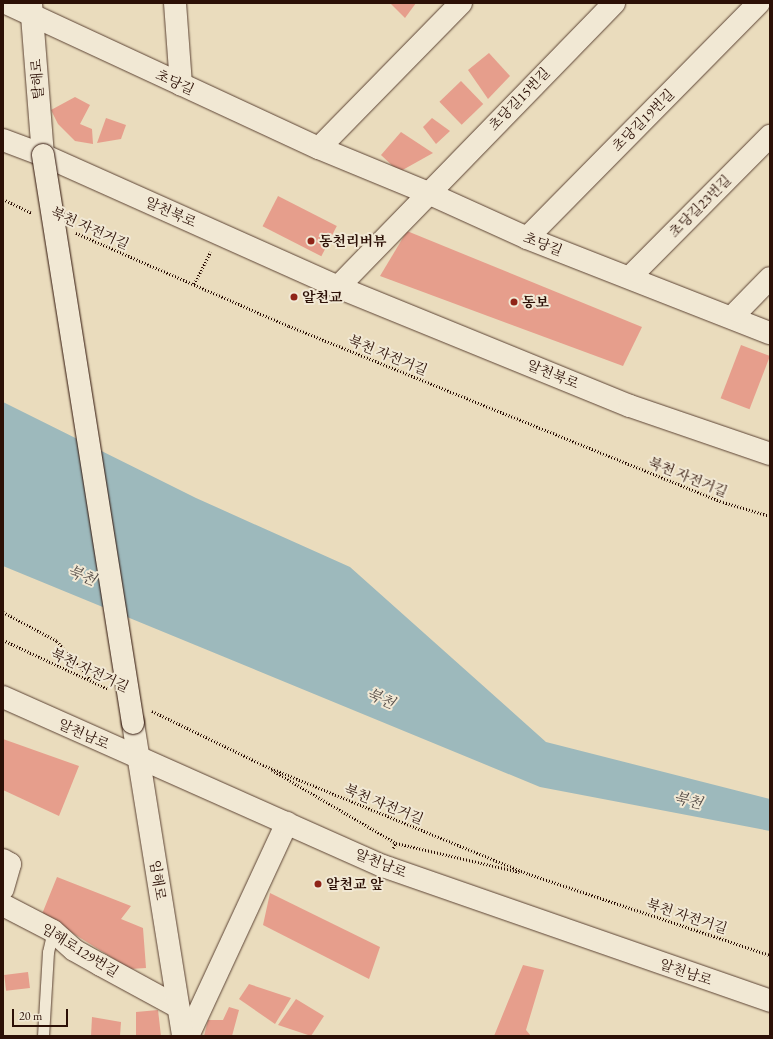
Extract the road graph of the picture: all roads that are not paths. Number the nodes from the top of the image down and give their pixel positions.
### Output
1 (6, 3) edge
2 (175, 3) edge
3 (461, 3) edge
4 (759, 3) edge
5 (611, 4) edge
6 (32, 9) edge
7 (181, 85) junction
8 (770, 136) edge
9 (3, 140) edge
10 (319, 148) junction
11 (43, 155) junction
12 (428, 193) junction
13 (527, 238) junction
14 (630, 277) junction
15 (770, 278) edge
16 (338, 287) junction
17 (732, 317) junction
18 (770, 333) edge
19 (770, 454) edge
20 (3, 697) edge
21 (133, 723) joint
22 (139, 758) junction
23 (287, 823) junction
24 (3, 860) edge
25 (3, 889) edge
26 (3, 905) edge
27 (53, 931) junction
28 (770, 1001) edge
29 (178, 1007) junction
30 (43, 1036) edge
31 (183, 1036) edge
32 (188, 1036) edge

1 - 6 street, 초당길
2 - 7 street
3 - 10 street
4 - 13 street, 초당길19번길
5 - 12 street, 초당길15번길
6 - 7 street, 초당길
6 - 11 street, 탈해로
7 - 10 street, 초당길
8 - 14 street, 초당길23번길
9 - 11 street, 알천북로
10 - 12 street, 초당길
11 - 16 street, 알천북로
11 - 21 street, 탈해로, bridge
12 - 13 street, 초당길
12 - 16 street
13 - 14 street, 초당길
14 - 17 street, 초당길
15 - 17 street
16 - 19 street, 알천북로
17 - 18 street, 초당길
20 - 22 street, 알천남로
21 - 22 street, 임해로
22 - 23 street, 알천남로
22 - 29 street, 임해로
23 - 28 street, 알천남로
23 - 32 street
24 - 25 street
26 - 27 street, 임해로129번길
27 - 29 street, 임해로129번길
27 - 30 lane
29 - 31 street, 임해로

